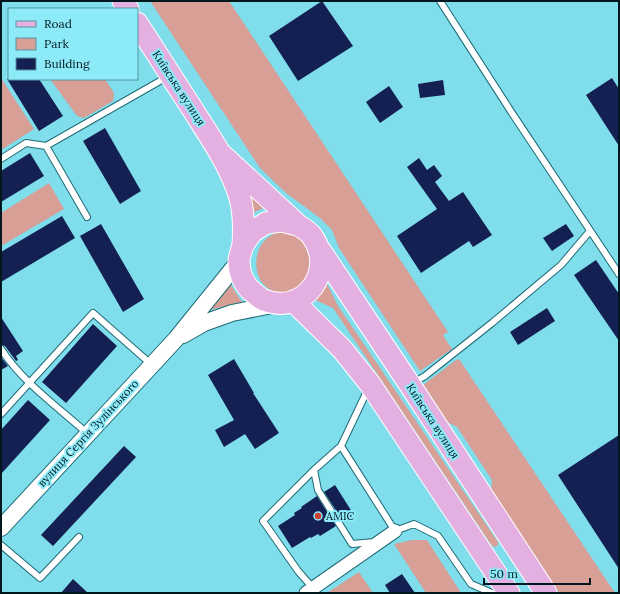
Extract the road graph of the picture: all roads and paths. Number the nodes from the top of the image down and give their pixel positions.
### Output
1 (440, 1) edge
2 (138, 25) edge
3 (170, 75) junction
4 (46, 146) junction
5 (220, 153) junction
6 (1, 159) edge
7 (87, 217) dead end
8 (298, 225) junction
9 (590, 231) junction
10 (320, 250) junction
11 (241, 253) junction
12 (619, 274) edge
13 (286, 302) junction
14 (176, 339) junction
15 (1, 349) edge
16 (3, 355) edge
17 (152, 365) junction
18 (30, 383) junction
19 (370, 384) junction
20 (410, 385) junction
21 (1, 414) edge
22 (88, 434) junction
23 (341, 446) junction
24 (314, 470) junction
25 (1, 528) edge
26 (396, 531) junction
27 (79, 536) dead end
28 (380, 542) junction
29 (1, 545) edge
30 (516, 548) junction
31 (490, 565) junction
32 (310, 591) edge
33 (492, 593) edge
34 (509, 593) edge
35 (546, 593) edge

1 - 9 lane
2 - 3 main road, Київська вулиця
3 - 4 lane
3 - 5 main road, Київська вулиця
4 - 6 lane
4 - 7 lane
5 - 8 main road
5 - 11 main road
8 - 10 main road
8 - 11 main road
9 - 12 lane
9 - 20 lane
10 - 13 main road
10 - 20 main road, Київська вулиця
11 - 13 main road
11 - 14 street
13 - 14 street
13 - 19 main road
14 - 17 street, вулиця Сергія Зулінського
15 - 16 lane
16 - 18 lane
17 - 18 lane
17 - 22 street, вулиця Сергія Зулінського
18 - 21 lane
18 - 22 lane
19 - 23 lane
19 - 31 main road
20 - 30 main road, Київська вулиця
22 - 25 street, вулиця Сергія Зулінського
23 - 24 lane
23 - 26 lane
24 - 28 lane
24 - 32 lane
26 - 28 street
26 - 33 lane
27 - 29 lane
28 - 32 street
30 - 31 main road
30 - 35 main road, Київська вулиця
31 - 34 main road

